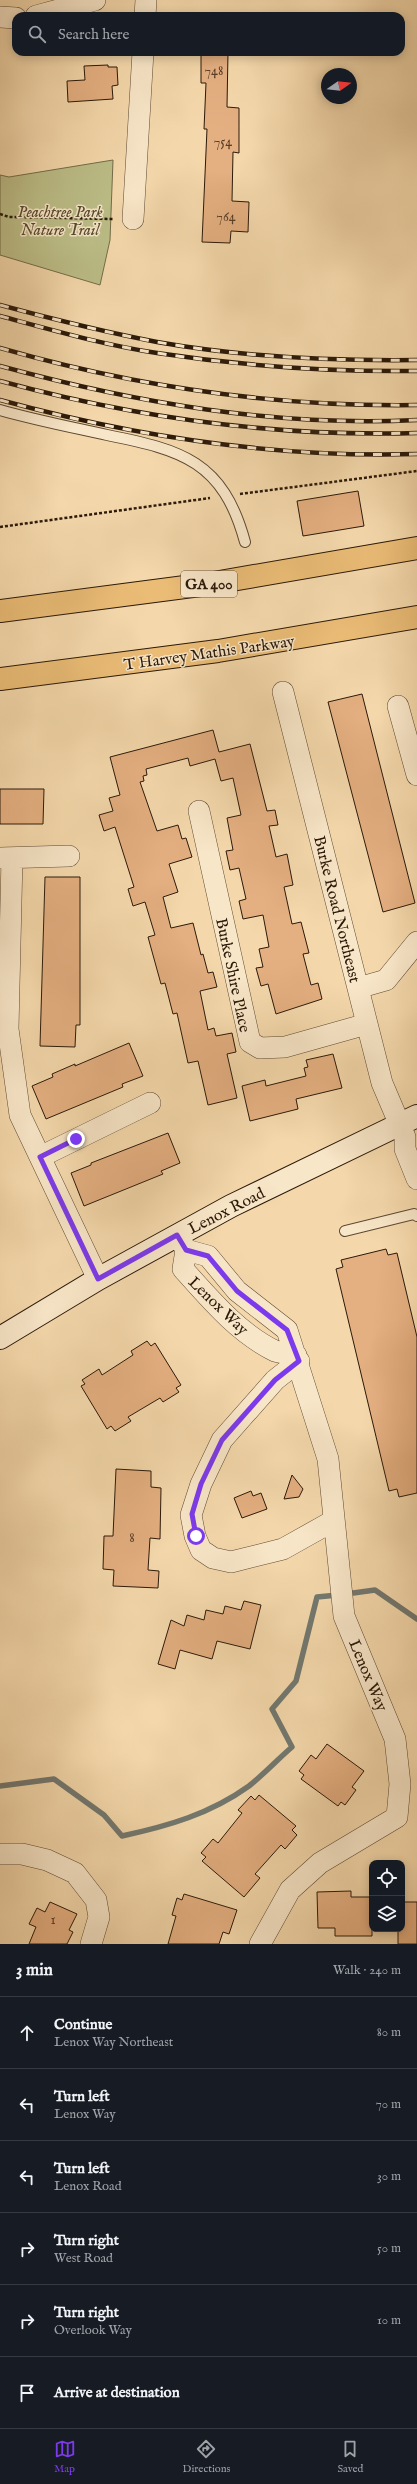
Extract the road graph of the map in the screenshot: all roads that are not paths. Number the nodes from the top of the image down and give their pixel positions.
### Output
1 (95, 0) edge
2 (146, 0) edge
3 (51, 12) edge
4 (145, 12) edge
5 (0, 17) edge
6 (12, 18) edge
7 (142, 56) edge
8 (133, 219) road end
9 (0, 410) edge
10 (245, 542) dead end
11 (417, 548) edge
12 (0, 611) edge
13 (417, 618) edge
14 (0, 679) edge
15 (283, 692) dead end
16 (398, 706) dead end
17 (417, 775) edge
18 (199, 811) dead end
19 (68, 856) dead end
20 (6, 858) edge
21 (417, 942) edge
22 (358, 988) junction
23 (367, 1024) junction
24 (4, 1034) edge
25 (150, 1103) dead end
26 (410, 1129) edge
27 (40, 1157) junction
28 (417, 1177) edge
29 (417, 1216) edge
30 (345, 1230) dead end
31 (182, 1243) junction
32 (98, 1279) junction
33 (237, 1291) junction
34 (219, 1308) junction
35 (0, 1338) edge
36 (297, 1358) junction
37 (333, 1521) junction
38 (0, 1854) edge
39 (266, 1941) edge
40 (92, 1944) edge

1 - 3 street
2 - 4 street
5 - 6 street
7 - 8 street
9 - 10 lane
11 - 12 highway, GA 400
13 - 14 highway, T Harvey Mathis Parkway
15 - 22 street, Burke Road Northeast
16 - 17 street
18 - 23 street, Burke Shire Place
19 - 20 street
20 - 24 street
21 - 22 street
22 - 23 street, Burke Road Northeast
23 - 26 street, Burke Road Northeast
24 - 27 street
25 - 27 street
26 - 28 street, Burke Road Northeast
26 - 31 street, Lenox Road
27 - 32 street
29 - 30 lane
31 - 32 street, Lenox Road
31 - 33 street, Lenox Way
31 - 34 street, Lenox Way
32 - 35 street, Lenox Road
33 - 34 street
33 - 36 street, Lenox Way
34 - 36 street, Lenox Way
36 - 37 street, Lenox Way
36 - 37 street
37 - 39 street, Lenox Way
38 - 40 street

